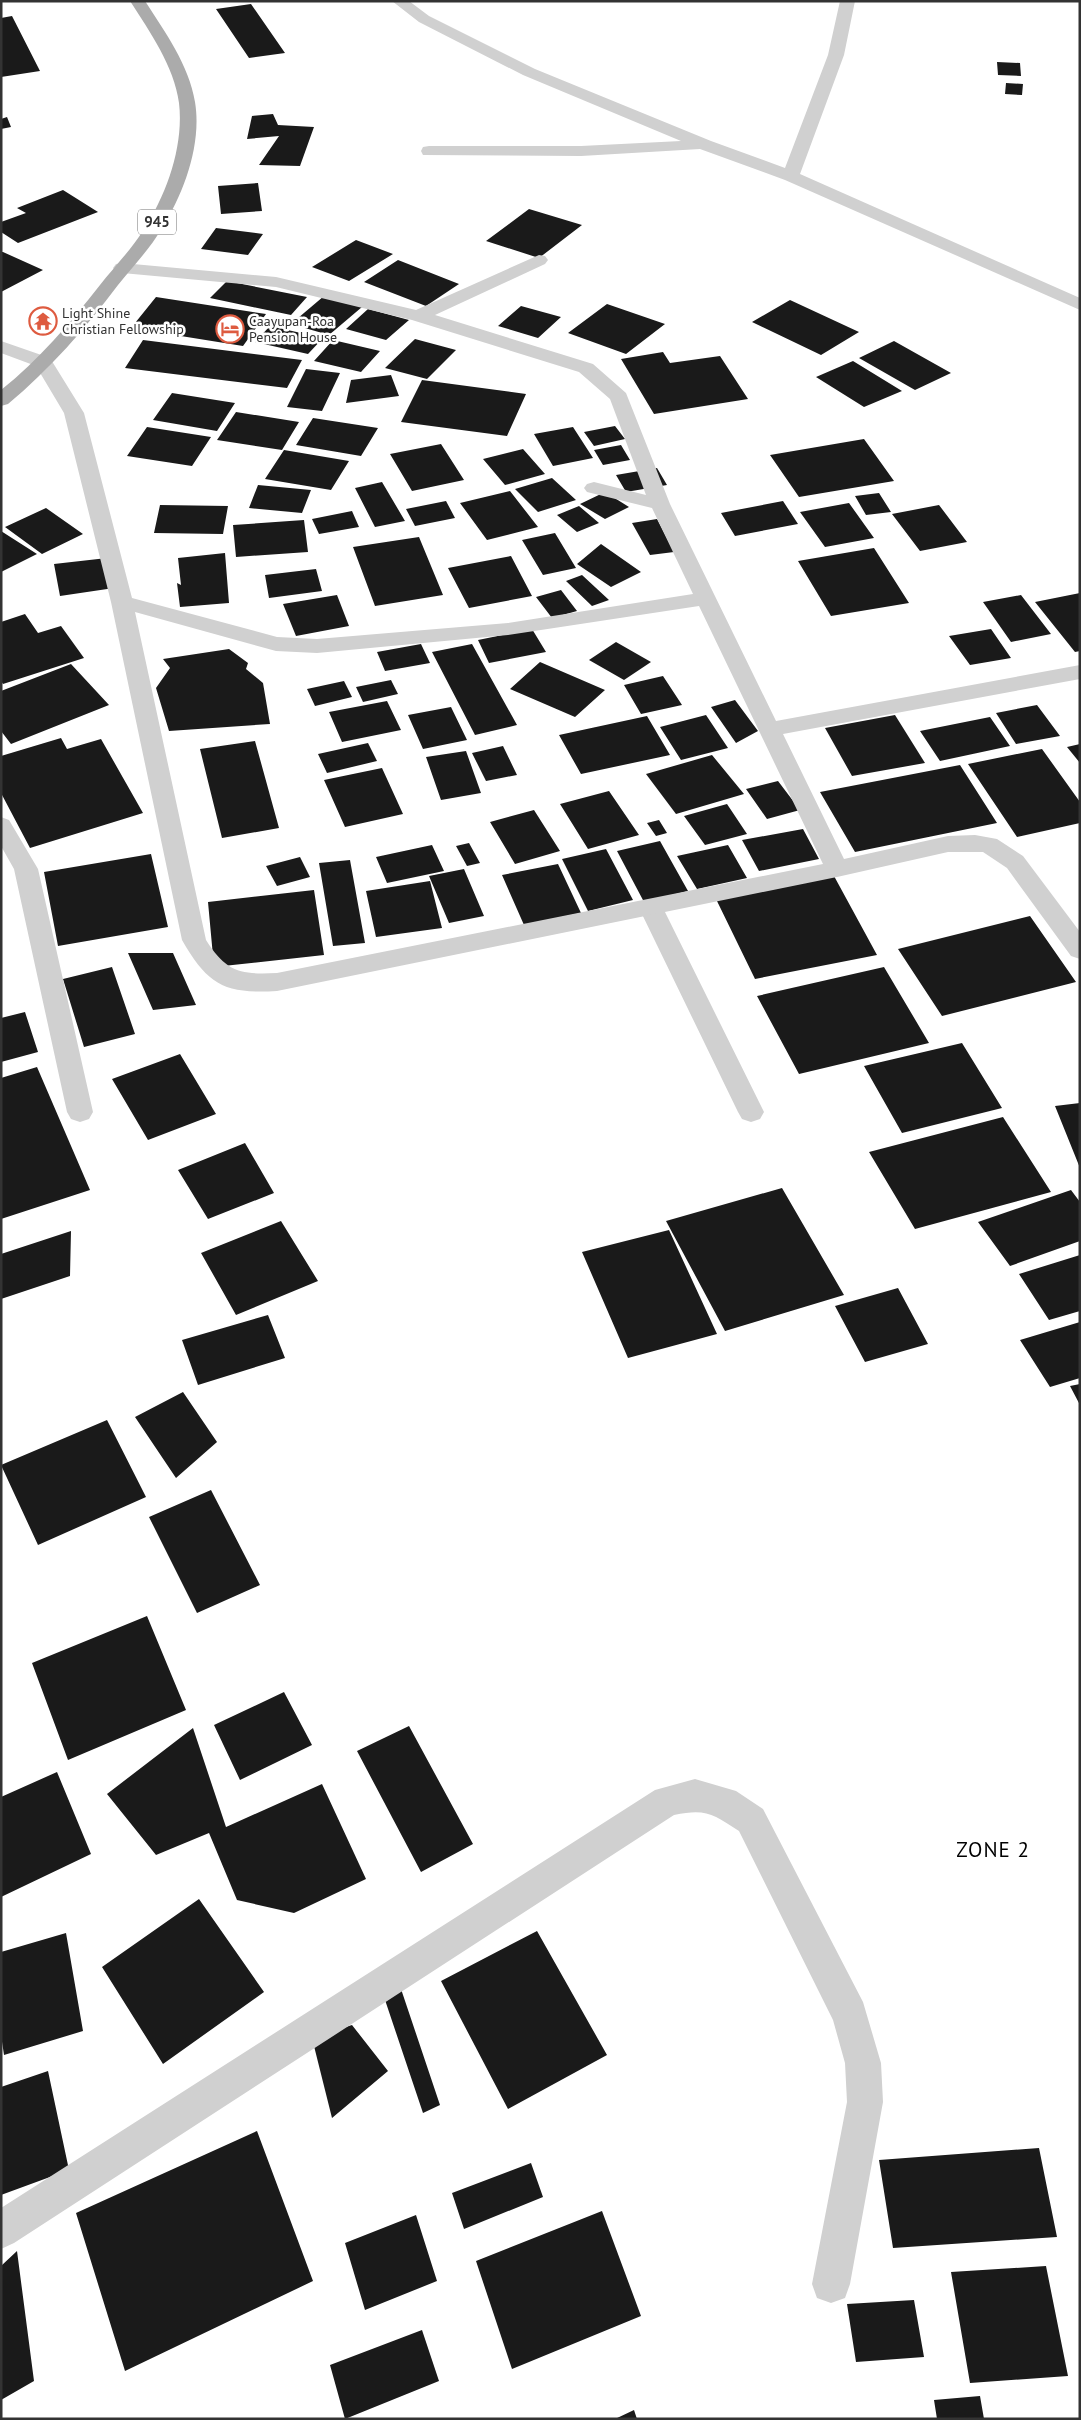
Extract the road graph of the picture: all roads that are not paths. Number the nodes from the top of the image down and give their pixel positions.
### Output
1 (137, 1) edge
2 (399, 1) edge
3 (848, 1) edge
4 (705, 145) junction
5 (428, 151) dead end
6 (791, 176) junction
7 (539, 260) dead end
8 (122, 268) junction
9 (1080, 306) edge
10 (418, 316) junction
11 (1, 347) edge
12 (43, 362) junction
13 (1, 400) edge
14 (594, 488) dead end
15 (660, 504) junction
16 (704, 599) junction
17 (122, 602) junction
18 (1080, 672) edge
19 (770, 729) junction
20 (1, 825) edge
21 (837, 869) junction
22 (651, 908) junction
23 (1080, 950) edge
24 (80, 1112) dead end
25 (751, 1112) dead end
26 (1, 2230) edge
27 (831, 2284) dead end

1 - 8 main road, 945
2 - 4 street
3 - 6 street
4 - 5 street
4 - 6 street
6 - 9 street
7 - 10 street
8 - 10 street
8 - 12 main road, 945
10 - 15 street
11 - 12 street
12 - 13 main road, 945
12 - 17 street
14 - 15 street
15 - 16 street
16 - 17 street
16 - 19 street
17 - 22 street
18 - 19 street
19 - 21 street
20 - 24 street
21 - 22 street
21 - 23 street
22 - 25 street
26 - 27 street

